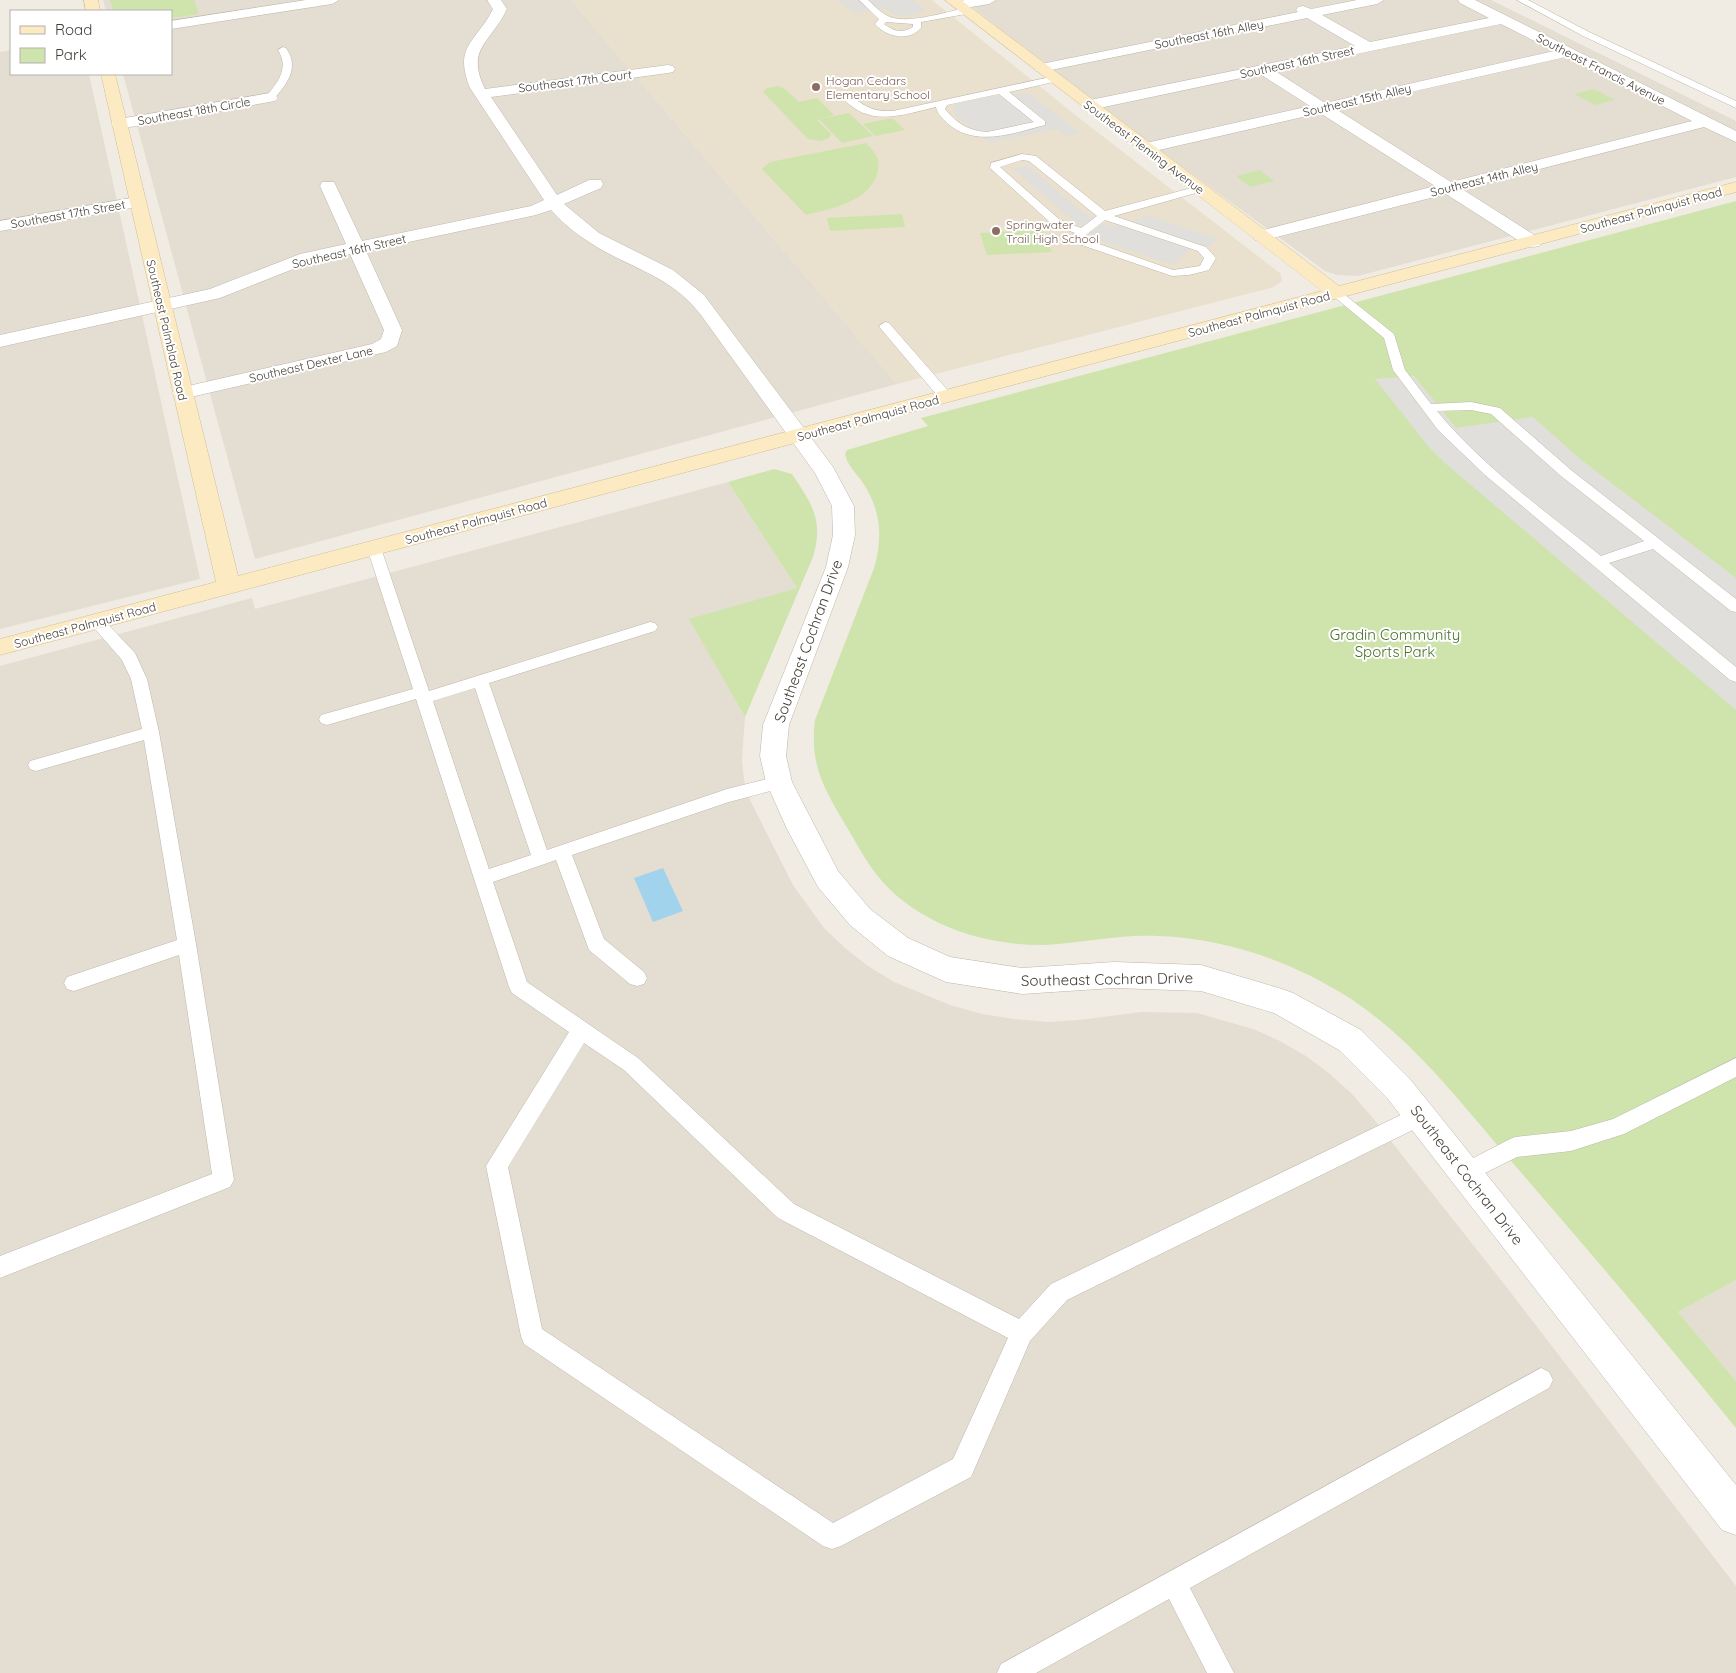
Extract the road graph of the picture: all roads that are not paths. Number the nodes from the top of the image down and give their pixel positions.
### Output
1 (332, 0) edge
2 (494, 0) edge
3 (863, 0) edge
4 (988, 0) edge
5 (1376, 0) edge
6 (1465, 0) edge
7 (1521, 0) edge
8 (1294, 4) dead end
9 (959, 5) edge
10 (1310, 14) junction
11 (1504, 19) junction
12 (172, 25) edge
13 (1368, 47) junction
14 (283, 50) dead end
15 (1568, 52) junction
16 (1040, 68) junction
17 (668, 69) dead end
18 (1262, 70) junction
19 (108, 75) edge
20 (1055, 79) junction
21 (1001, 90) junction
22 (481, 94) junction
23 (847, 96) dead end
24 (270, 98) joint
25 (943, 104) junction
26 (1090, 105) junction
27 (1736, 105) edge
28 (1322, 108) junction
29 (1706, 122) junction
30 (119, 124) junction
31 (1736, 137) edge
32 (1146, 148) junction
33 (595, 184) dead end
34 (328, 186) dead end
35 (1736, 187) edge
36 (1448, 188) junction
37 (1199, 189) junction
38 (137, 202) junction
39 (554, 202) junction
40 (1104, 216) junction
41 (0, 226) edge
42 (1082, 232) junction
43 (1261, 236) junction
44 (1533, 242) junction
45 (354, 248) junction
46 (1336, 293) junction
47 (161, 306) junction
48 (884, 326) dead end
49 (0, 340) edge
50 (182, 393) junction
51 (946, 396) junction
52 (1428, 408) junction
53 (799, 436) junction
54 (1654, 543) junction
55 (374, 548) junction
56 (1598, 562) junction
57 (229, 586) junction
58 (1736, 607) edge
59 (97, 622) junction
60 (650, 627) dead end
61 (0, 648) edge
62 (1736, 676) edge
63 (480, 680) junction
64 (422, 695) junction
65 (327, 718) dead end
66 (151, 732) junction
67 (36, 765) dead end
68 (779, 782) junction
69 (562, 852) junction
70 (541, 859) junction
71 (483, 878) junction
72 (188, 944) junction
73 (637, 978) dead end
74 (74, 983) dead end
75 (580, 1030) junction
76 (1736, 1067) edge
77 (1420, 1116) junction
78 (1465, 1173) junction
79 (0, 1267) edge
80 (1022, 1334) junction
81 (1541, 1380) dead end
82 (1736, 1516) edge
83 (1174, 1583) junction
84 (1010, 1673) edge
85 (1221, 1673) edge

1 - 12 street
2 - 22 street, Southeast Cochran Drive
3 - 9 lane
4 - 9 street
5 - 10 street, Southeast 16th Alley
6 - 11 street, Southeast Francis Avenue
7 - 27 lane
8 - 10 street
9 - 16 street, Southeast Fleming Avenue
10 - 13 street
10 - 16 street, Southeast 16th Alley
11 - 13 street, Southeast 16th Street
11 - 15 street, Southeast Francis Avenue
13 - 18 street, Southeast 16th Street
14 - 24 lane
15 - 28 street, Southeast 15th Alley
15 - 29 street, Southeast Francis Avenue
16 - 20 street, Southeast Fleming Avenue
17 - 22 street, Southeast 17th Court
18 - 26 street, Southeast 16th Street
18 - 28 street
19 - 30 street, Southeast Palmblad Road
20 - 21 lane
20 - 26 street, Southeast Fleming Avenue
21 - 25 lane
21 - 25 lane
22 - 39 street, Southeast Cochran Drive
23 - 25 lane
24 - 30 street, Southeast 18th Circle
26 - 32 street, Southeast Fleming Avenue
28 - 32 street, Southeast 15th Alley
28 - 36 street
29 - 31 street, Southeast Francis Avenue
29 - 36 street, Southeast 14th Alley
30 - 38 street, Southeast Palmblad Road
32 - 37 street, Southeast Fleming Avenue
33 - 39 street, Southeast 16th Street
34 - 45 street, Southeast Dexter Lane
35 - 44 street, Southeast Palmquist Road
36 - 43 street, Southeast 14th Alley
36 - 44 street
37 - 40 lane
37 - 43 street, Southeast Fleming Avenue
38 - 41 street, Southeast 17th Street
38 - 47 street, Southeast Palmblad Road
39 - 45 street, Southeast 16th Street
39 - 53 street, Southeast Cochran Drive
40 - 42 lane
40 - 42 lane
40 - 42 lane
43 - 46 street, Southeast Fleming Avenue
44 - 46 street, Southeast Palmquist Road
45 - 47 street, Southeast 16th Street
45 - 50 street, Southeast Dexter Lane
46 - 51 street, Southeast Palmquist Road
46 - 52 lane
47 - 49 street, Southeast 16th Street
47 - 50 street, Southeast Palmblad Road
48 - 51 lane
50 - 57 street, Southeast Palmblad Road
51 - 53 street, Southeast Palmquist Road
52 - 54 lane
52 - 56 lane
53 - 55 street, Southeast Palmquist Road
53 - 68 street, Southeast Cochran Drive
54 - 56 lane
54 - 58 lane
55 - 57 street, Southeast Palmquist Road
55 - 64 lane
56 - 62 lane
57 - 59 street, Southeast Palmquist Road
59 - 61 street, Southeast Palmquist Road
59 - 66 lane
60 - 63 lane
63 - 64 lane
63 - 70 lane
64 - 65 lane
64 - 71 lane
66 - 67 lane
66 - 72 lane
68 - 69 lane
68 - 77 street, Southeast Cochran Drive
69 - 70 lane
69 - 73 lane
70 - 71 lane
71 - 75 lane
72 - 74 lane
72 - 79 lane
75 - 80 lane
75 - 80 lane
76 - 78 lane
77 - 78 street, Southeast Cochran Drive
77 - 80 lane
78 - 82 street, Southeast Cochran Drive
81 - 83 lane
83 - 84 lane
83 - 85 lane

